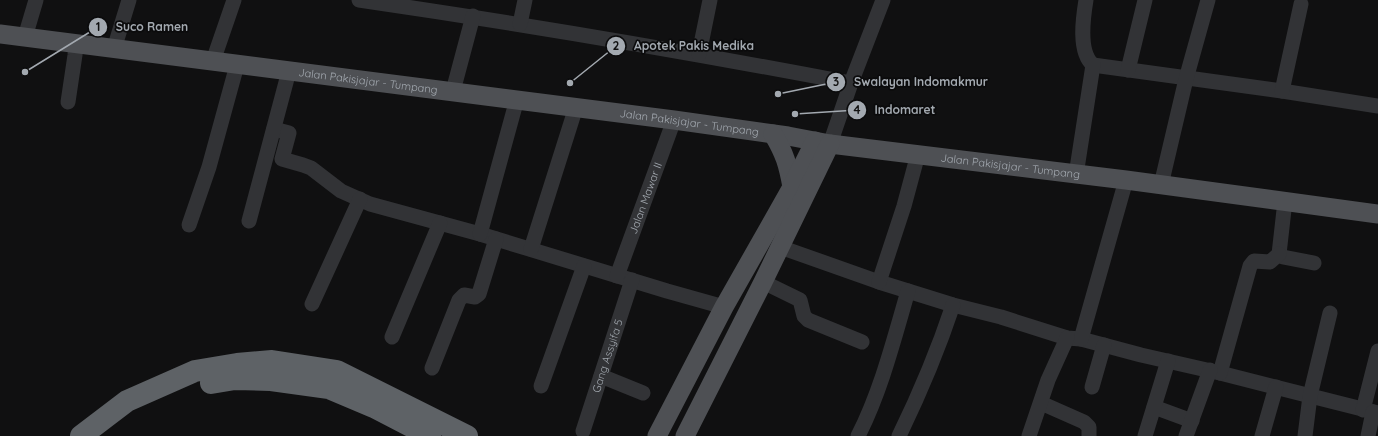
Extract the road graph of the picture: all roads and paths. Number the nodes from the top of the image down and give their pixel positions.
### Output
1 (36, 0) edge
2 (129, 0) edge
3 (234, 0) edge
4 (359, 0) edge
5 (525, 0) edge
6 (710, 0) edge
7 (883, 0) edge
8 (1086, 0) edge
9 (1145, 0) edge
10 (1208, 0) edge
11 (1301, 4) dead end
12 (473, 16) junction
13 (520, 24) junction
14 (0, 34) edge
15 (25, 37) junction
16 (76, 44) junction
17 (114, 49) junction
18 (699, 54) junction
19 (213, 61) junction
20 (237, 64) junction
21 (1094, 66) junction
22 (1128, 70) junction
23 (289, 72) junction
24 (1186, 79) junction
25 (851, 82) junction
26 (453, 91) junction
27 (1282, 91) junction
28 (517, 99) junction
29 (68, 102) dead end
30 (1378, 106) edge
31 (576, 107) junction
32 (674, 120) junction
33 (274, 128) junction
34 (773, 134) junction
35 (823, 142) junction
36 (918, 154) junction
37 (1076, 175) junction
38 (1126, 180) junction
39 (1161, 185) junction
40 (792, 187) junction
41 (360, 199) junction
42 (1285, 201) junction
43 (1378, 214) edge
44 (249, 221) dead end
45 (440, 223) junction
46 (189, 226) dead end
47 (480, 234) junction
48 (496, 239) junction
49 (780, 247) junction
50 (531, 249) junction
51 (1279, 254) junction
52 (1314, 263) dead end
53 (584, 266) junction
54 (617, 276) junction
55 (632, 280) junction
56 (763, 282) junction
57 (880, 282) junction
58 (908, 291) junction
59 (312, 304) dead end
60 (953, 305) junction
61 (724, 307) junction
62 (1330, 313) dead end
63 (392, 337) dead end
64 (1074, 338) junction
65 (862, 342) dead end
66 (1104, 345) junction
67 (1378, 350) edge
68 (1168, 361) junction
69 (432, 368) dead end
70 (1215, 372) junction
71 (601, 376) junction
72 (541, 386) dead end
73 (1092, 387) dead end
74 (1276, 387) junction
75 (643, 393) dead end
76 (1310, 396) junction
77 (1041, 403) junction
78 (1154, 406) junction
79 (1372, 411) edge
80 (1192, 421) junction
81 (583, 431) dead end
82 (81, 436) edge
83 (104, 436) edge
84 (430, 436) edge
85 (467, 436) edge
86 (657, 436) edge
87 (685, 436) edge
88 (858, 436) edge
89 (899, 436) edge
90 (1029, 436) edge
91 (1089, 436) edge
92 (1145, 436) edge
93 (1186, 436) edge
94 (1262, 436) edge
95 (1305, 436) edge
96 (1368, 436) edge

1 - 15 street
2 - 17 street
3 - 19 street
4 - 12 street
5 - 13 street
6 - 18 street
7 - 25 street
8 - 21 street
9 - 22 street
10 - 24 street
11 - 27 street
12 - 13 street
12 - 26 street
13 - 18 street
14 - 15 main road, Jalan Pakisjajar - Tumpang
15 - 16 main road, Jalan Pakisjajar - Tumpang
16 - 17 main road, Jalan Pakisjajar - Tumpang
16 - 29 street
17 - 19 main road, Jalan Pakisjajar - Tumpang
18 - 25 street
19 - 20 main road, Jalan Pakisjajar - Tumpang
20 - 23 main road, Jalan Pakisjajar - Tumpang
20 - 46 street
21 - 22 street
21 - 24 street
21 - 37 street
22 - 24 street
23 - 26 main road, Jalan Pakisjajar - Tumpang
23 - 33 street
24 - 27 street
24 - 39 street
25 - 35 street
26 - 28 main road, Jalan Pakisjajar - Tumpang
27 - 30 street
28 - 31 main road, Jalan Pakisjajar - Tumpang
28 - 47 street
31 - 32 main road, Jalan Pakisjajar - Tumpang
31 - 50 street
32 - 34 main road, Jalan Pakisjajar - Tumpang
32 - 54 street, Jalan Mawar II
33 - 41 street
33 - 44 street
34 - 35 main road, Jalan Pakisjajar - Tumpang
34 - 40 main road
35 - 36 main road, Jalan Pakisjajar - Tumpang
35 - 40 main road
35 - 49 main road
36 - 37 main road, Jalan Pakisjajar - Tumpang
36 - 57 street
37 - 38 main road, Jalan Pakisjajar - Tumpang
38 - 39 main road, Jalan Pakisjajar - Tumpang
38 - 64 street
39 - 42 main road, Jalan Pakisjajar - Tumpang
40 - 61 main road
41 - 45 street
41 - 59 street
42 - 43 main road, Jalan Pakisjajar - Tumpang
42 - 51 street
45 - 47 street
45 - 63 street
47 - 48 street
48 - 50 street
48 - 69 street
49 - 56 main road
49 - 57 street
50 - 53 street
51 - 52 street
51 - 70 street
53 - 54 street
53 - 72 street
54 - 55 street
55 - 61 street
55 - 71 street, Gang Assyifa 5
56 - 65 street
56 - 87 main road
57 - 58 street
58 - 60 street
58 - 88 street
60 - 64 street
60 - 89 street
61 - 86 main road
62 - 76 street
64 - 66 street
64 - 77 street
66 - 68 street
66 - 73 street
67 - 79 street
68 - 70 street
68 - 78 street
70 - 74 street
70 - 80 street
71 - 75 street
71 - 81 street, Gang Assyifa 5
74 - 76 street
74 - 94 street
76 - 79 street
76 - 95 street
77 - 90 street
77 - 91 street
78 - 80 street
78 - 92 street
79 - 96 street
80 - 93 street
82 - 85 highway
83 - 84 highway

